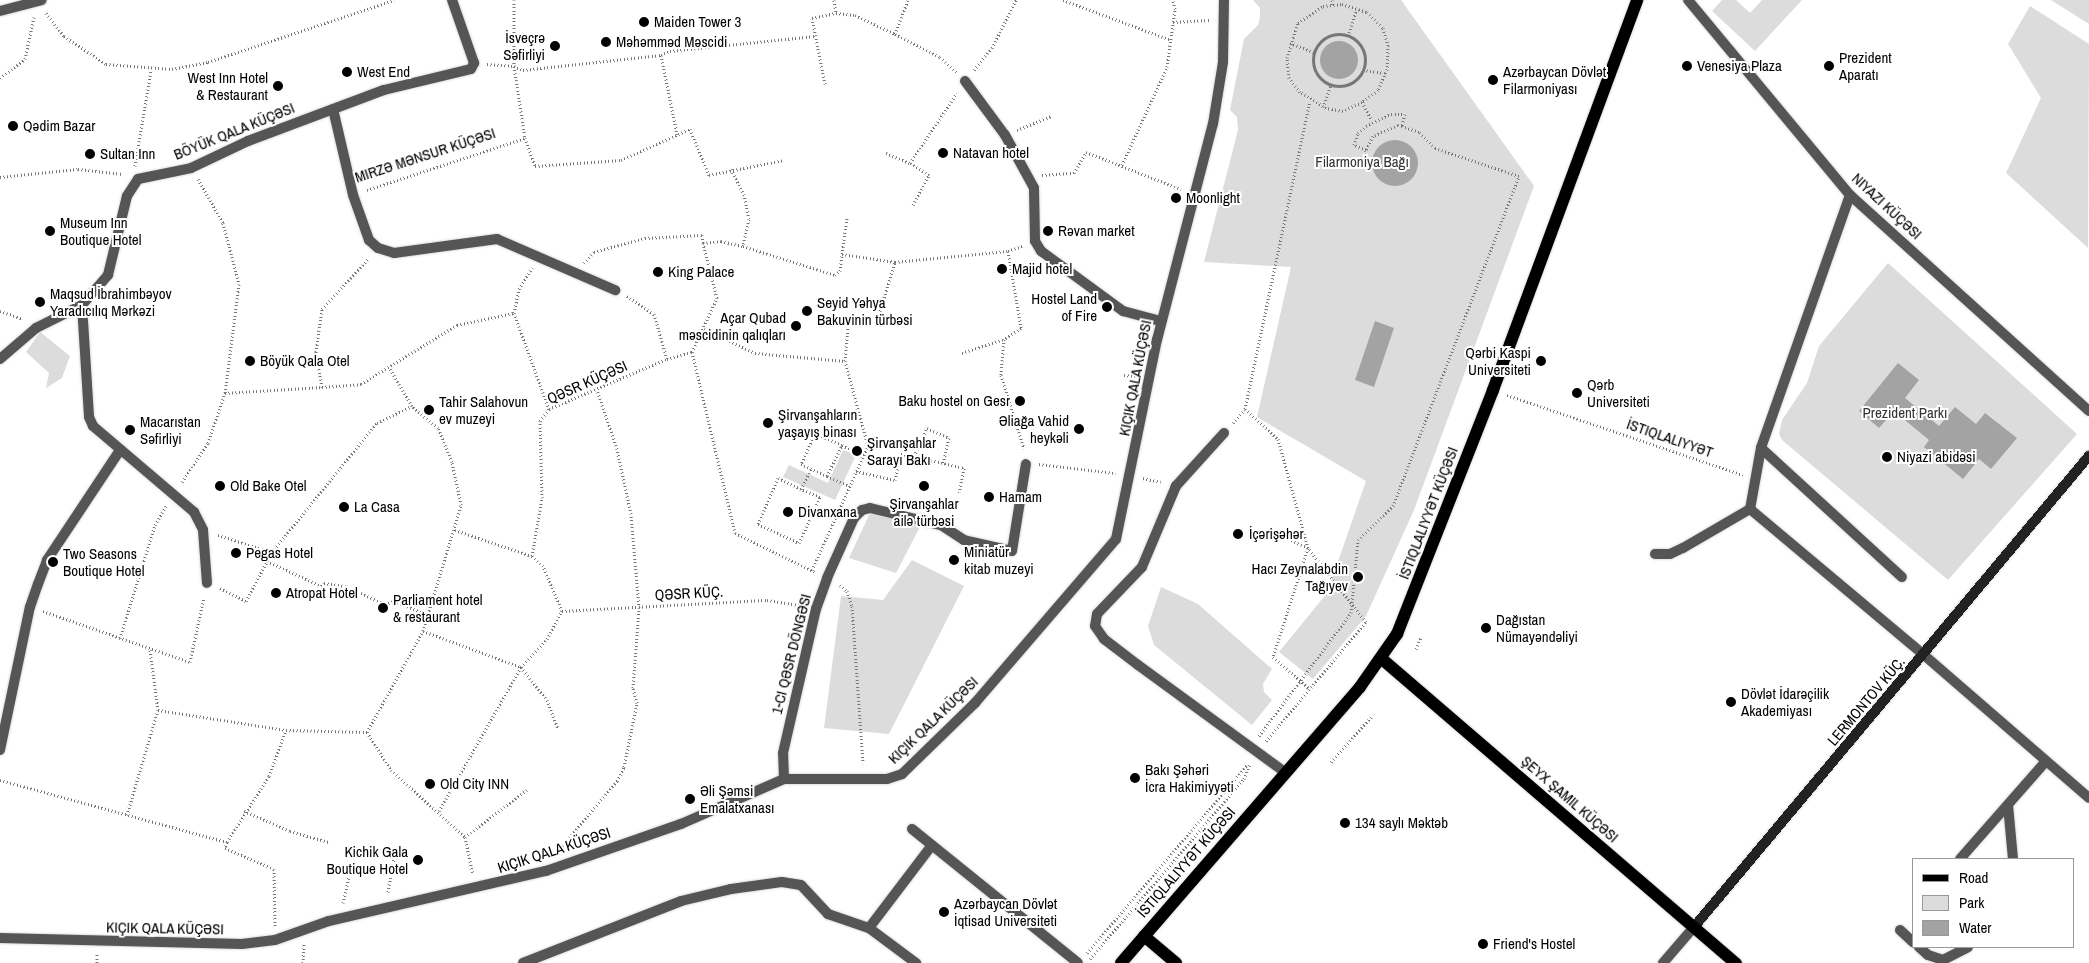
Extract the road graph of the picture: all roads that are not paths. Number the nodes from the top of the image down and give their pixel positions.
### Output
1 (452, 0) edge
2 (1224, 0) edge
3 (1637, 0) edge
4 (40, 1) edge
5 (1691, 2) edge
6 (0, 11) edge
7 (965, 81) road end
8 (332, 109) junction
9 (1850, 195) junction
10 (615, 290) road end
11 (82, 304) junction
12 (1161, 321) junction
13 (0, 359) edge
14 (2089, 411) edge
15 (1224, 433) road end
16 (1761, 448) junction
17 (120, 450) junction
18 (2089, 456) edge
19 (1026, 464) road end
20 (1750, 509) junction
21 (1655, 554) dead end
22 (1902, 577) dead end
23 (207, 582) road end
24 (1924, 655) junction
25 (1382, 659) junction
26 (0, 750) edge
27 (2046, 761) junction
28 (1286, 772) junction
29 (784, 779) junction
30 (2089, 798) edge
31 (2008, 805) junction
32 (912, 829) dead end
33 (932, 845) junction
34 (1961, 858) edge
35 (2013, 858) edge
36 (1694, 927) junction
37 (869, 928) junction
38 (1900, 930) dead end
39 (1144, 936) junction
40 (0, 938) edge
41 (1912, 941) edge
42 (1920, 948) edge
43 (1966, 948) edge
44 (1081, 959) edge
45 (523, 963) edge
46 (916, 963) edge
47 (1121, 963) edge
48 (1176, 963) edge
49 (1663, 963) edge
50 (1736, 963) edge

1 - 8 street, BÖYÜK QALA KÜÇƏSI
2 - 12 street, KIÇIK QALA KÜÇƏSI
3 - 25 main road, İSTIQLALIYYƏT KÜÇƏSI
4 - 6 street
5 - 9 street, NIYAZI KÜÇƏSI
7 - 12 street
8 - 10 street, MIRZƏ MƏNSUR KÜÇƏSI
8 - 11 street, BÖYÜK QALA KÜÇƏSI
9 - 14 street, NIYAZI KÜÇƏSI
9 - 16 street
11 - 13 street, BÖYÜK QALA KÜÇƏSI
11 - 17 street
12 - 29 street, KIÇIK QALA KÜÇƏSI
15 - 28 street
16 - 20 street
16 - 22 street
17 - 23 street
17 - 26 street
18 - 24 street, LERMONTOV KÜÇ.
19 - 29 street, 1-CI QƏSR DÖNGƏSI
20 - 21 street
20 - 24 street
24 - 27 street
24 - 36 street, LERMONTOV KÜÇ.
25 - 28 main road, İSTIQLALIYYƏT KÜÇƏSI
25 - 36 main road, ŞEYX ŞAMIL KÜÇƏSI
27 - 30 street
27 - 31 street
28 - 39 main road, İSTIQLALIYYƏT KÜÇƏSI
29 - 40 street, KIÇIK QALA KÜÇƏSI
31 - 34 street
31 - 35 street
32 - 33 street
33 - 37 street
33 - 44 street
36 - 49 street, LERMONTOV KÜÇ.
36 - 50 main road, ŞEYX ŞAMIL KÜÇƏSI
37 - 45 street
37 - 46 street
38 - 41 street
39 - 47 main road, İSTIQLALIYYƏT KÜÇƏSI
39 - 48 main road
42 - 43 street

